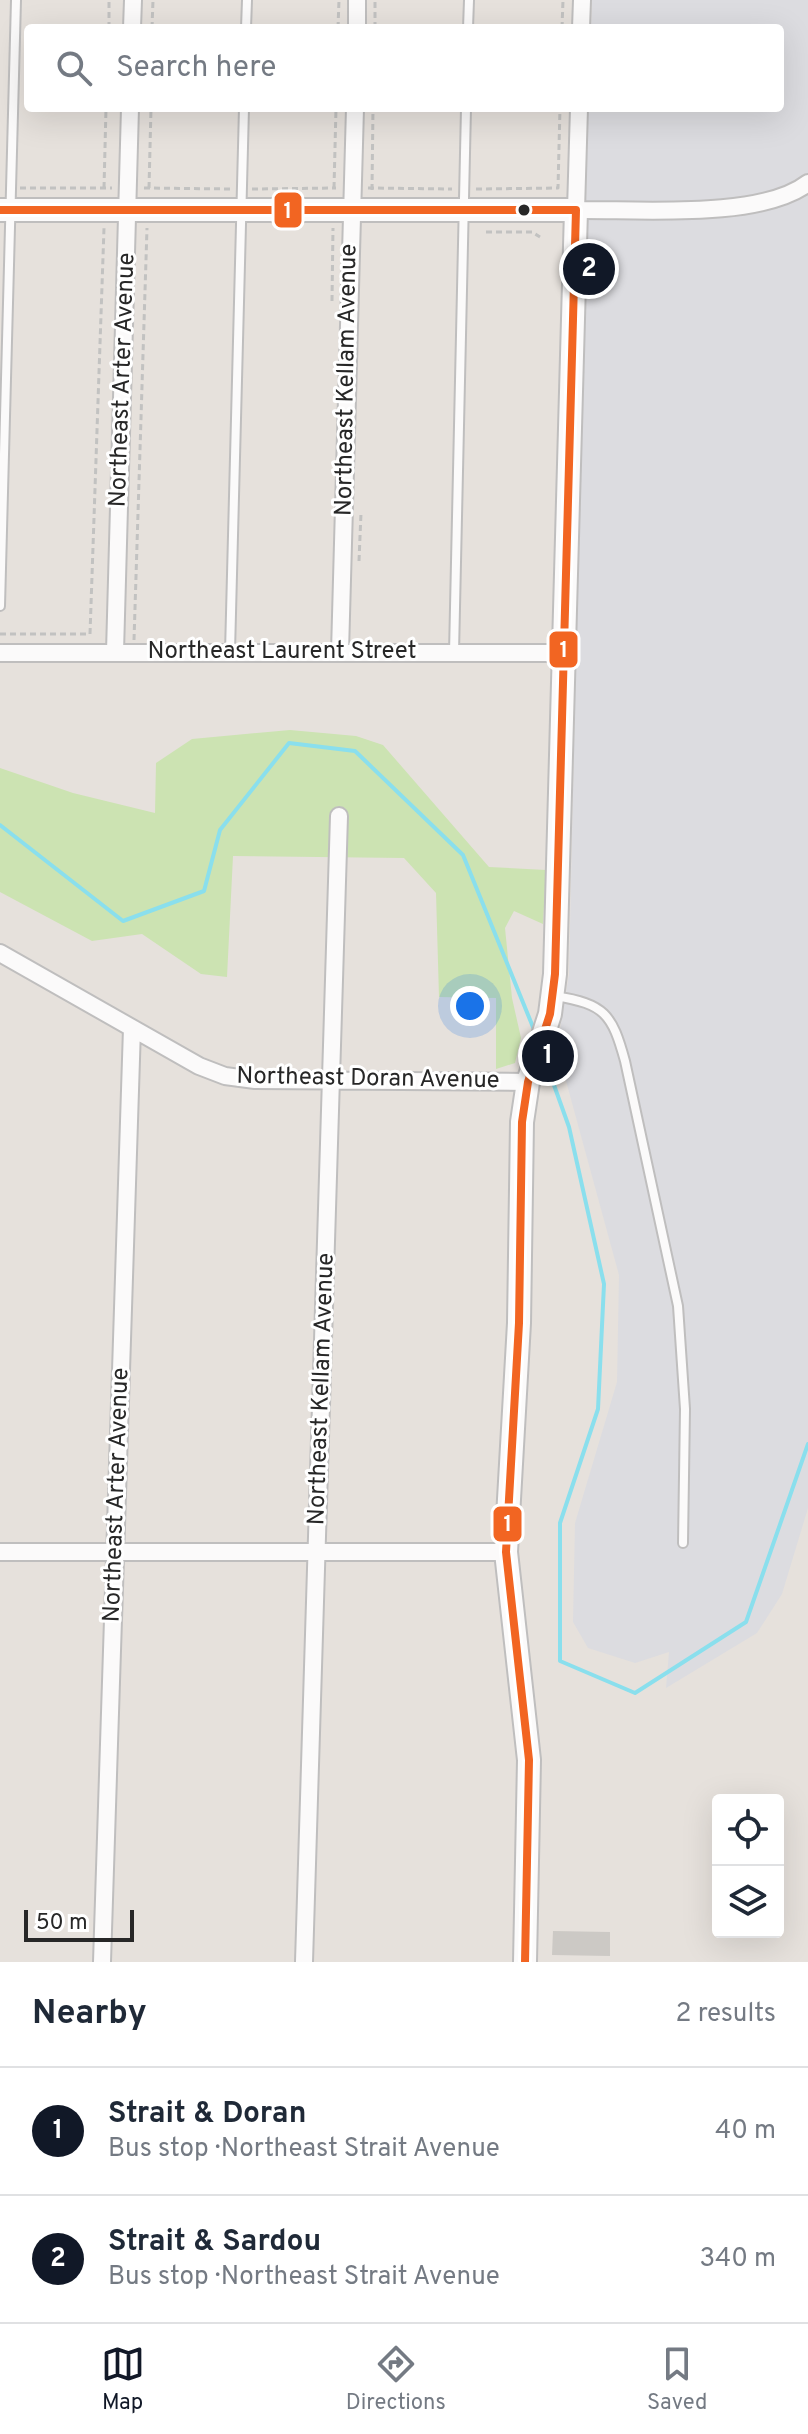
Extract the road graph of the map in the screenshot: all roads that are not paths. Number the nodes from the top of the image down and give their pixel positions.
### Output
1 (16, 0) edge
2 (133, 0) edge
3 (247, 0) edge
4 (357, 0) edge
5 (469, 0) edge
6 (582, 0) edge
7 (132, 24) edge
8 (246, 24) edge
9 (357, 24) edge
10 (468, 24) edge
11 (581, 24) edge
12 (130, 112) edge
13 (244, 112) edge
14 (355, 112) edge
15 (466, 112) edge
16 (579, 112) edge
17 (808, 183) edge
18 (463, 199) junction
19 (241, 200) junction
20 (7, 203) edge
21 (136, 204) junction
22 (360, 204) junction
23 (576, 210) junction
24 (0, 606) edge
25 (115, 652) junction
26 (230, 652) junction
27 (340, 652) junction
28 (0, 653) edge
29 (454, 653) junction
30 (564, 653) junction
31 (339, 816) dead end
32 (0, 953) edge
33 (552, 995) junction
34 (132, 1028) junction
35 (331, 1081) junction
36 (528, 1082) junction
37 (683, 1543) dead end
38 (0, 1552) edge
39 (115, 1552) junction
40 (317, 1552) junction
41 (506, 1552) junction
42 (102, 1962) edge
43 (304, 1962) edge
44 (525, 1962) edge

1 - 20 lane
2 - 7 street
3 - 8 lane
4 - 9 street
5 - 10 lane
6 - 11 street
12 - 21 street, Northeast Arter Avenue
13 - 19 lane
14 - 22 street, Northeast Kellam Avenue
15 - 18 lane
16 - 23 street
17 - 23 street
18 - 22 main road
18 - 23 main road
18 - 29 lane
19 - 21 main road
19 - 22 main road
19 - 26 lane
20 - 21 main road
20 - 24 lane
21 - 25 street, Northeast Arter Avenue
22 - 27 street, Northeast Kellam Avenue
23 - 30 main road
25 - 26 street, Northeast Laurent Street
25 - 28 street, Northeast Laurent Street
26 - 27 street, Northeast Laurent Street
27 - 29 street, Northeast Laurent Street
29 - 30 street, Northeast Laurent Street
30 - 33 main road
31 - 35 street, Northeast Kellam Avenue
32 - 34 street, Northeast Doran Avenue
33 - 36 main road
33 - 37 lane
34 - 35 street, Northeast Doran Avenue
34 - 39 street, Northeast Arter Avenue
35 - 36 street, Northeast Doran Avenue
35 - 40 street, Northeast Kellam Avenue
36 - 41 main road
38 - 39 street
39 - 40 street
39 - 42 street, Northeast Arter Avenue
40 - 41 street
40 - 43 street, Northeast Kellam Avenue
41 - 44 main road

